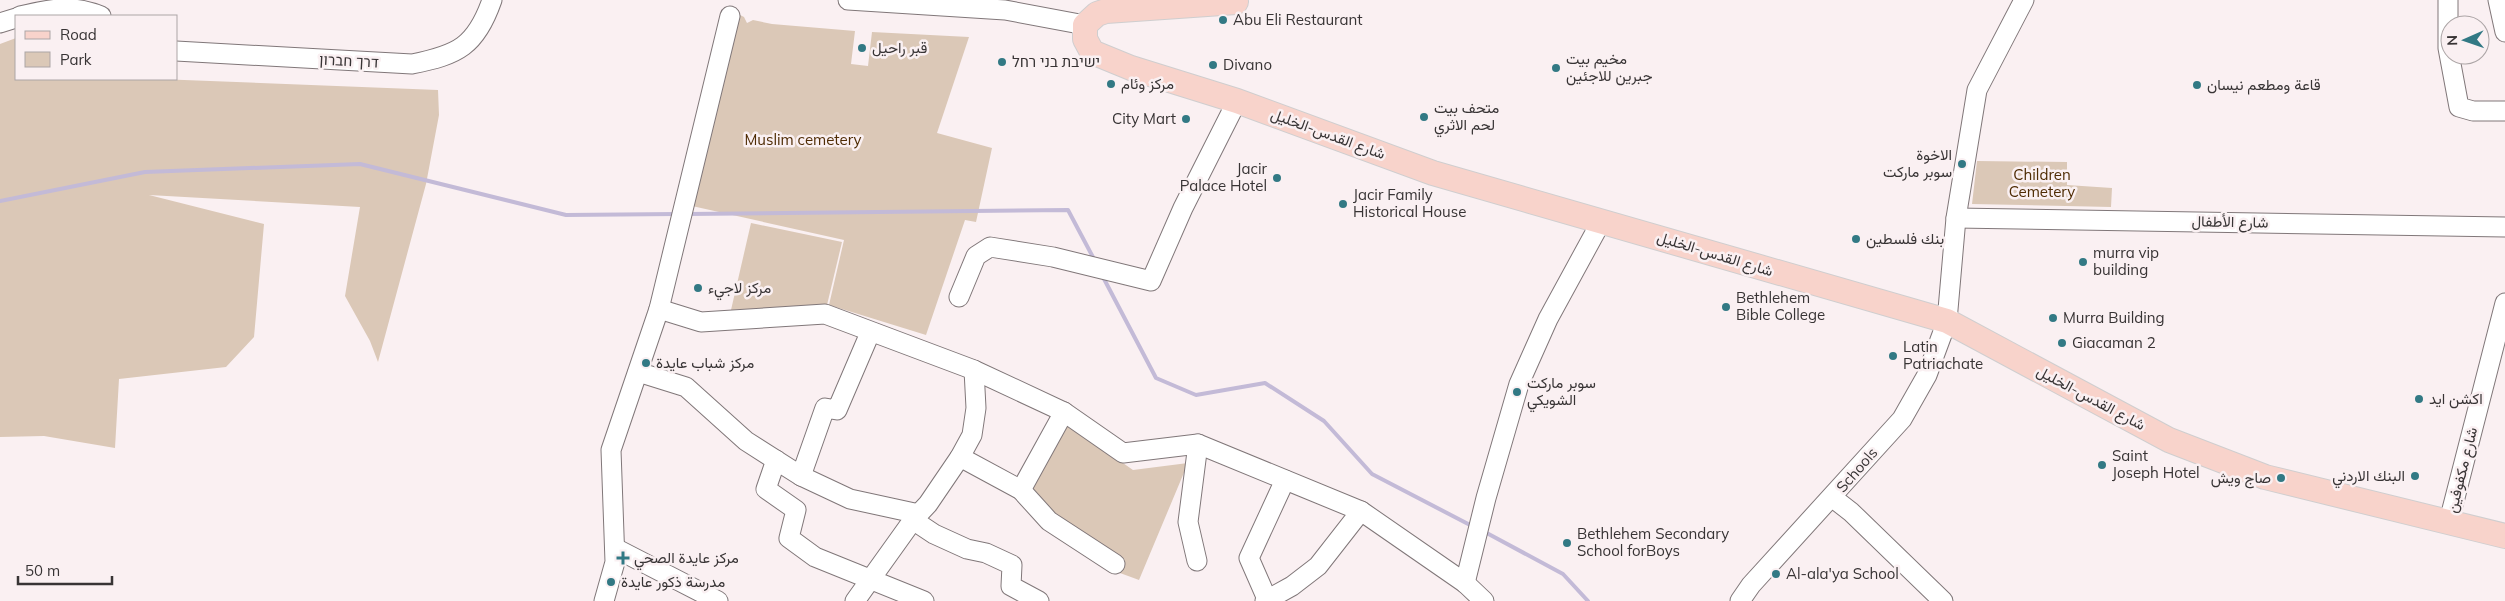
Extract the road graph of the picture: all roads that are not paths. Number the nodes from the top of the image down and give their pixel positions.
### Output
1 (492, 0) edge
2 (848, 0) edge
3 (1237, 0) edge
4 (2024, 0) edge
5 (2448, 0) edge
6 (2498, 0) edge
7 (24, 15) edge
8 (98, 15) edge
9 (730, 16) dead end
10 (15, 18) edge
11 (0, 23) edge
12 (1086, 25) junction
13 (2505, 32) edge
14 (178, 51) edge
15 (1237, 100) junction
16 (2505, 111) edge
17 (1956, 218) junction
18 (1602, 220) junction
19 (2505, 227) edge
20 (959, 297) dead end
21 (2505, 303) edge
22 (659, 309) junction
23 (1947, 320) junction
24 (870, 332) junction
25 (974, 370) junction
26 (638, 372) junction
27 (1064, 412) junction
28 (1198, 444) junction
29 (960, 457) junction
30 (776, 460) junction
31 (801, 476) junction
32 (1285, 480) junction
33 (1021, 490) junction
34 (1833, 498) junction
35 (1361, 511) junction
36 (916, 517) junction
37 (2449, 521) junction
38 (2505, 536) edge
39 (615, 548) junction
40 (1196, 561) dead end
41 (1115, 564) dead end
42 (869, 579) junction
43 (1465, 582) junction
44 (1018, 596) edge
45 (1266, 600) edge
46 (604, 601) edge
47 (718, 601) edge
48 (854, 601) edge
49 (924, 601) edge
50 (1039, 601) edge
51 (1484, 601) edge
52 (1740, 601) edge
53 (1942, 601) edge

1 - 14 street, דרך חברון
2 - 12 street
3 - 12 main road
4 - 17 street, Schools
5 - 16 street
6 - 13 street
7 - 8 street
9 - 22 street
10 - 11 street
12 - 15 main road, شارع القدس-الخليل
15 - 18 main road, شارع القدس-الخليل
15 - 20 street
17 - 19 street, شارع الأطفال
17 - 23 street, Schools
18 - 23 main road, شارع القدس-الخليل
18 - 43 street
21 - 37 street, شارع مكفوفين
22 - 24 street
22 - 26 street
23 - 34 street, Schools
23 - 37 main road, شارع القدس-الخليل
24 - 25 street
24 - 31 street
25 - 27 street
25 - 29 street
26 - 30 street
26 - 39 street
27 - 28 street
27 - 33 street
28 - 32 street
28 - 40 street
29 - 33 street
29 - 36 street
30 - 31 street
30 - 42 street
31 - 36 street
32 - 35 street
32 - 45 street
33 - 41 street
34 - 52 street, Schools
34 - 53 street
35 - 43 street
35 - 45 street
36 - 42 street
36 - 44 street
37 - 38 main road, شارع القدس-الخليل
39 - 46 street
39 - 47 street
42 - 48 street
42 - 49 street
43 - 51 street
44 - 50 street

